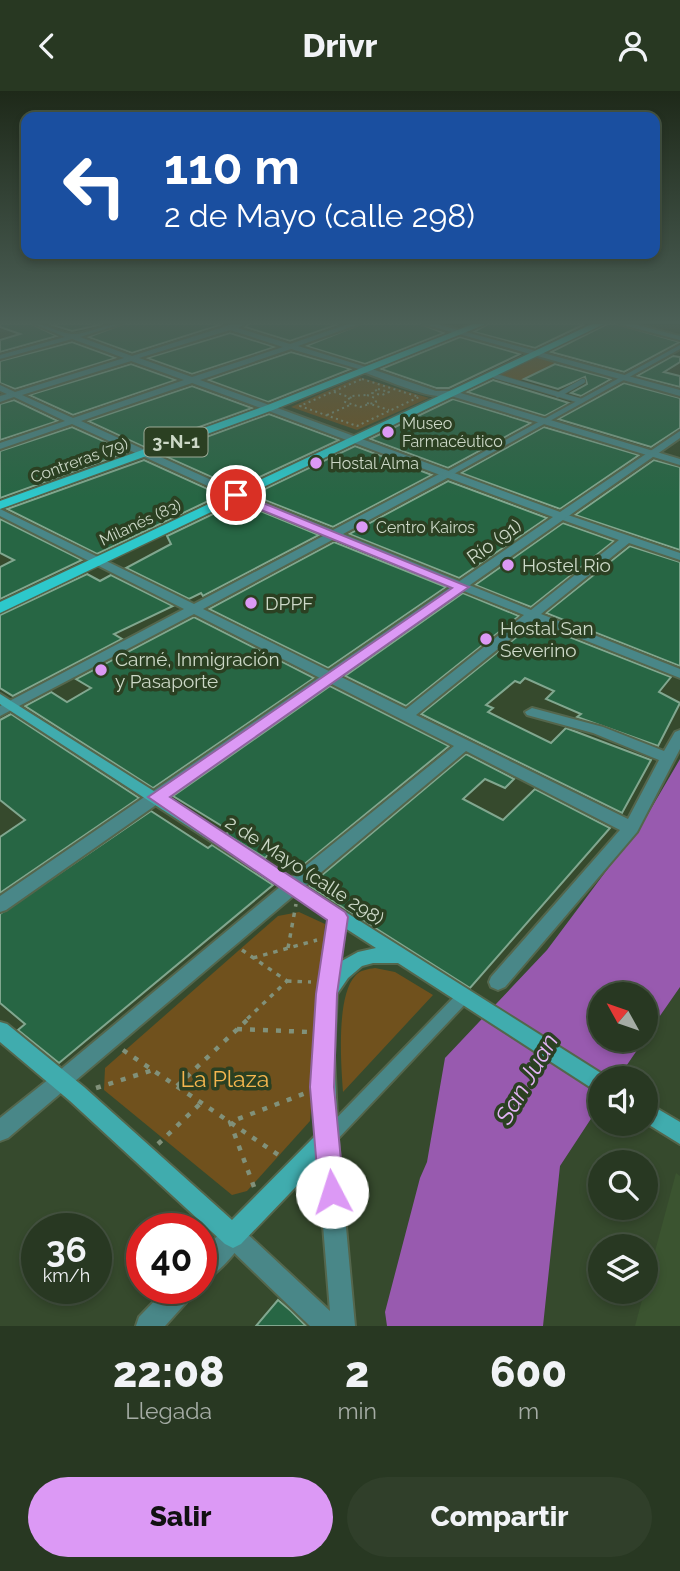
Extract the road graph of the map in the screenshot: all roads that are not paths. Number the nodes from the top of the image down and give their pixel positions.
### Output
1 (55, 382) edge
2 (188, 382) edge
3 (197, 382) edge
4 (336, 382) edge
5 (393, 382) edge
6 (480, 382) edge
7 (514, 382) edge
8 (582, 382) edge
9 (616, 382) edge
10 (637, 382) edge
11 (0, 388) edge
12 (680, 393) edge
13 (15, 394) junction
14 (454, 394) junction
15 (558, 395) junction
16 (435, 398) junction
17 (0, 399) edge
18 (288, 401) junction
19 (581, 401) junction
20 (269, 408) junction
21 (288, 415) junction
22 (75, 421) junction
23 (544, 421) junction
24 (332, 431) junction
25 (374, 431) junction
26 (680, 434) edge
27 (355, 439) junction
28 (0, 446) edge
29 (145, 453) junction
30 (651, 453) junction
31 (680, 462) edge
32 (447, 474) junction
33 (236, 495) junction
34 (0, 505) edge
35 (0, 512) edge
36 (561, 516) junction
37 (332, 534) junction
38 (627, 539) junction
39 (680, 557) edge
40 (99, 561) junction
41 (462, 587) junction
42 (0, 608) edge
43 (192, 610) junction
44 (533, 616) junction
45 (680, 674) edge
46 (329, 678) junction
47 (4, 705) edge
48 (532, 712) dead end
49 (406, 716) junction
50 (680, 735) edge
51 (464, 744) junction
52 (667, 758) junction
53 (157, 797) junction
54 (631, 828) junction
55 (296, 888) junction
56 (0, 905) edge
57 (336, 926) junction
58 (403, 958) junction
59 (498, 982) dead end
60 (328, 988) junction
61 (463, 997) junction
62 (0, 1030) edge
63 (588, 1075) edge
64 (69, 1087) junction
65 (658, 1120) edge
66 (0, 1131) edge
67 (680, 1134) edge
68 (327, 1139) junction
69 (233, 1236) junction
70 (217, 1253) edge
71 (169, 1304) edge
72 (148, 1326) edge
73 (328, 1326) edge
74 (343, 1326) edge

1 - 13 street
2 - 22 street
3 - 20 street
4 - 18 main road, Contreras (79) / 3-N-1
5 - 16 street
6 - 14 main road, Milanés (83)
7 - 15 lane
8 - 15 lane
9 - 19 street
10 - 12 street
11 - 13 street
13 - 17 street
13 - 22 street
14 - 16 main road, Milanés (83)
14 - 23 street
15 - 19 lane
16 - 25 main road, Milanés (83)
18 - 20 main road, Contreras (79) / 3-N-1
18 - 21 street
19 - 23 street
20 - 21 street
20 - 29 main road, Contreras (79) / 3-N-1
21 - 24 street
22 - 28 street
22 - 29 street
23 - 30 street
23 - 32 street
24 - 25 street
24 - 27 street
25 - 27 main road, Milanés (83)
26 - 30 street, Río (91)
27 - 32 street
27 - 33 main road, Milanés (83)
29 - 33 street
29 - 34 main road, Contreras (79) / 3-N-1
30 - 31 street
30 - 36 street, Río (91)
32 - 36 street
32 - 37 street
33 - 37 street
33 - 40 main road, Milanés (83)
35 - 40 street
36 - 38 street
36 - 41 street, Río (91)
37 - 41 street
37 - 43 street
38 - 39 street
38 - 44 street
40 - 42 main road, Milanés (83)
40 - 43 street
41 - 44 street
41 - 46 street, Río (91)
43 - 46 street
43 - 47 street
44 - 45 street
44 - 49 street
46 - 49 street
46 - 53 street, Río (91)
47 - 53 main road, 2 de Mayo (calle 298)
48 - 52 street
49 - 51 street
50 - 52 street
51 - 54 street
51 - 55 street
52 - 54 street
53 - 55 main road, 2 de Mayo (calle 298)
53 - 56 street, Río (91)
54 - 59 street
55 - 57 main road, 2 de Mayo (calle 298)
55 - 64 street
57 - 58 main road, 2 de Mayo (calle 298)
57 - 60 main road
58 - 60 main road
58 - 61 main road, 2 de Mayo (calle 298)
60 - 68 main road
61 - 63 main road, 2 de Mayo (calle 298)
61 - 68 street
62 - 64 main road
64 - 66 street
64 - 69 main road
65 - 67 main road
68 - 69 main road
68 - 74 street
69 - 70 street
69 - 73 street
71 - 72 street

